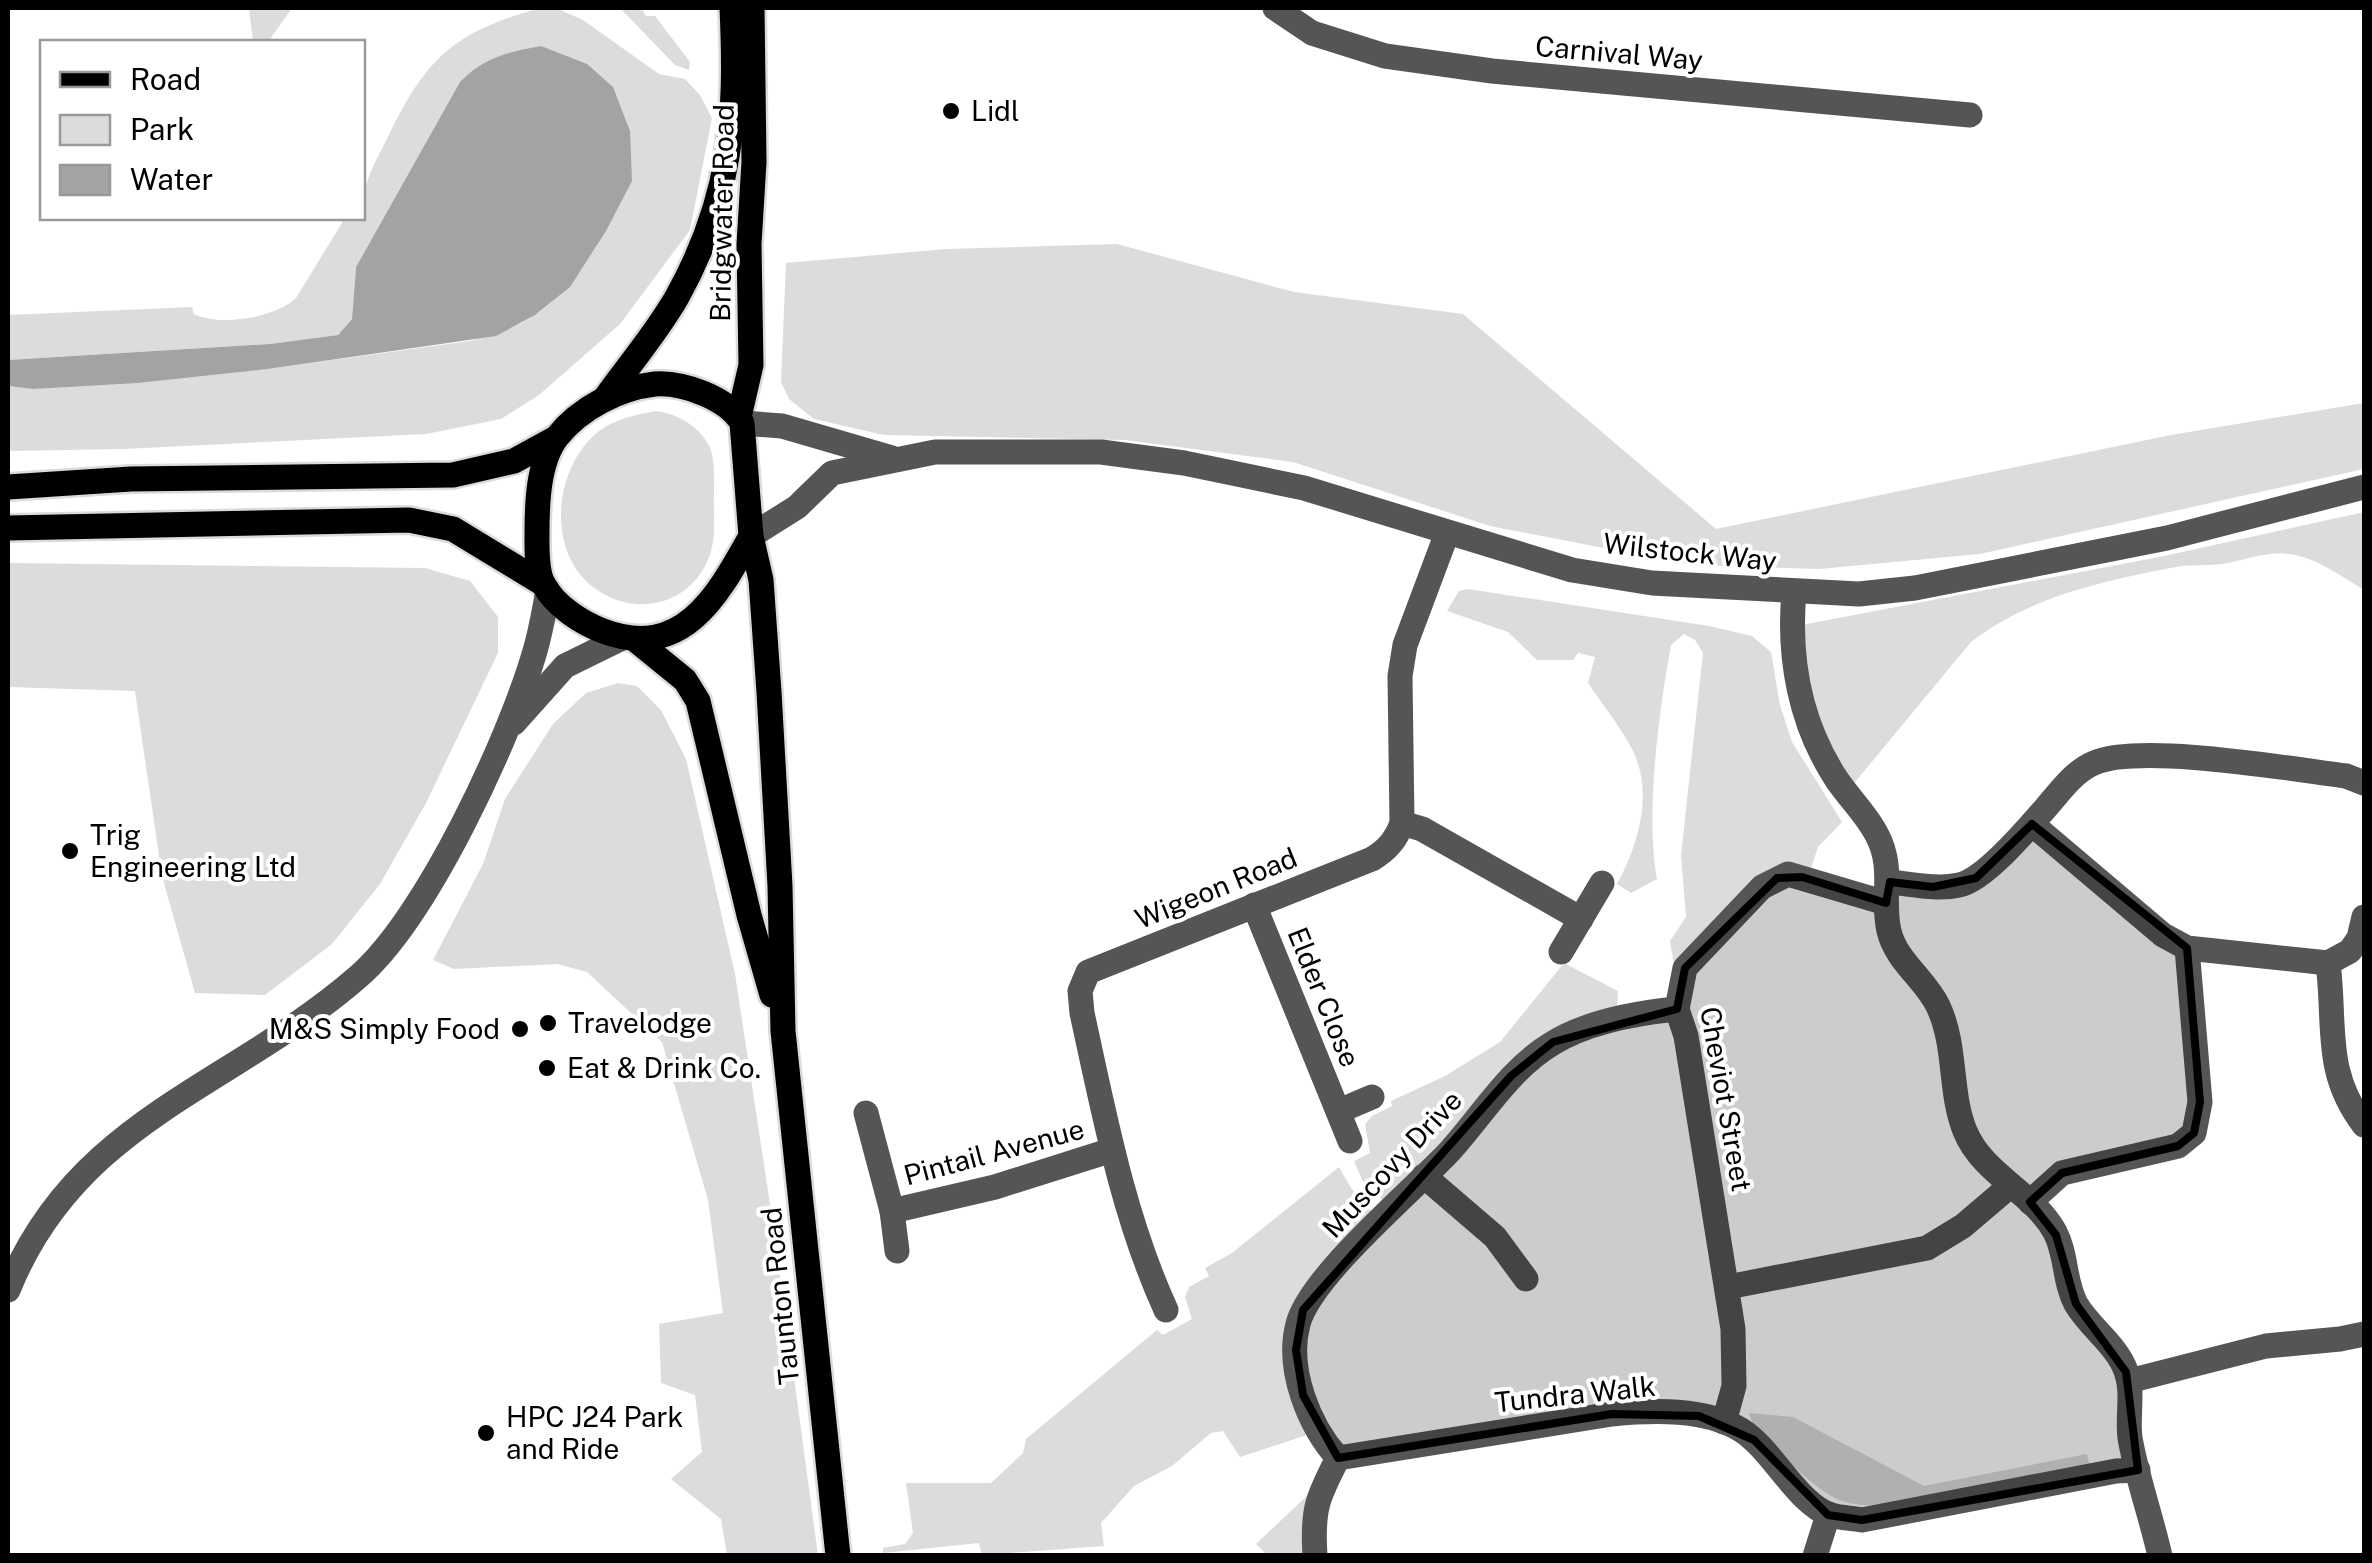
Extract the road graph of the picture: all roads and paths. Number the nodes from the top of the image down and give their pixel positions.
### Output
1 (732, 8) edge
2 (752, 8) edge
3 (1275, 8) edge
4 (1970, 115) dead end
5 (606, 398) junction
6 (740, 420) junction
7 (556, 438) junction
8 (894, 459) junction
9 (8, 487) edge
10 (2364, 487) edge
11 (8, 528) edge
12 (1446, 533) junction
13 (751, 536) junction
14 (545, 587) junction
15 (1794, 592) junction
16 (629, 640) junction
17 (504, 735) junction
18 (2364, 783) edge
19 (1402, 824) junction
20 (2032, 824) junction
21 (1602, 884) dead end
22 (1888, 892) junction
23 (1254, 904) junction
24 (2364, 917) edge
25 (1581, 919) junction
26 (2187, 948) junction
27 (1561, 952) dead end
28 (2328, 962) junction
29 (1678, 1008) junction
30 (783, 1030) junction
31 (1372, 1097) dead end
32 (1340, 1112) junction
33 (866, 1113) dead end
34 (2364, 1125) edge
35 (1350, 1140) dead end
36 (1112, 1150) junction
37 (1424, 1176) junction
38 (2020, 1194) junction
39 (892, 1211) junction
40 (898, 1251) dead end
41 (1526, 1278) dead end
42 (1728, 1287) junction
43 (8, 1290) edge
44 (1166, 1310) dead end
45 (2364, 1334) edge
46 (2128, 1381) junction
47 (1724, 1422) junction
48 (1338, 1458) junction
49 (2138, 1470) junction
50 (1828, 1515) junction
51 (1315, 1555) edge
52 (838, 1556) edge
53 (1816, 1556) edge
54 (2160, 1556) edge

1 - 5 main road, Bridgwater Road
2 - 6 main road, Bridgwater Road
3 - 4 street, Carnival Way
5 - 6 main road
5 - 7 main road
6 - 8 street, Wilstock Way
6 - 13 main road
7 - 9 main road
7 - 14 main road
8 - 12 street, Wilstock Way
8 - 13 street, Wilstock Way
10 - 15 street, Wilstock Way
11 - 14 main road
12 - 15 street, Wilstock Way
12 - 19 street
13 - 16 main road
13 - 30 main road, Taunton Road
14 - 16 main road
14 - 17 street
15 - 22 street
16 - 17 street
16 - 30 main road, Taunton Road
17 - 43 street
18 - 20 street
19 - 23 street, Wigeon Road
19 - 25 street
20 - 22 street
20 - 26 street
21 - 25 street
22 - 29 street, Cheviot Street
22 - 38 street
23 - 32 street, Elder Close
23 - 36 street, Wigeon Road
24 - 28 street
25 - 27 street
26 - 28 street
26 - 38 street
28 - 34 street
29 - 37 street, Muscovy Drive
29 - 42 street, Cheviot Street
30 - 52 main road, Taunton Road
31 - 32 street, Elder Close
32 - 35 street, Elder Close
33 - 39 street, Pintail Avenue
36 - 39 street, Pintail Avenue
36 - 44 street, Wigeon Road
37 - 41 street
37 - 48 street, Muscovy Drive
38 - 42 street
38 - 46 street
39 - 40 street, Pintail Avenue
42 - 47 street, Cheviot Street
45 - 46 street
46 - 49 street
47 - 48 street, Tundra Walk
47 - 50 street, Tundra Walk
48 - 51 street
49 - 50 street
49 - 54 street
50 - 53 street

